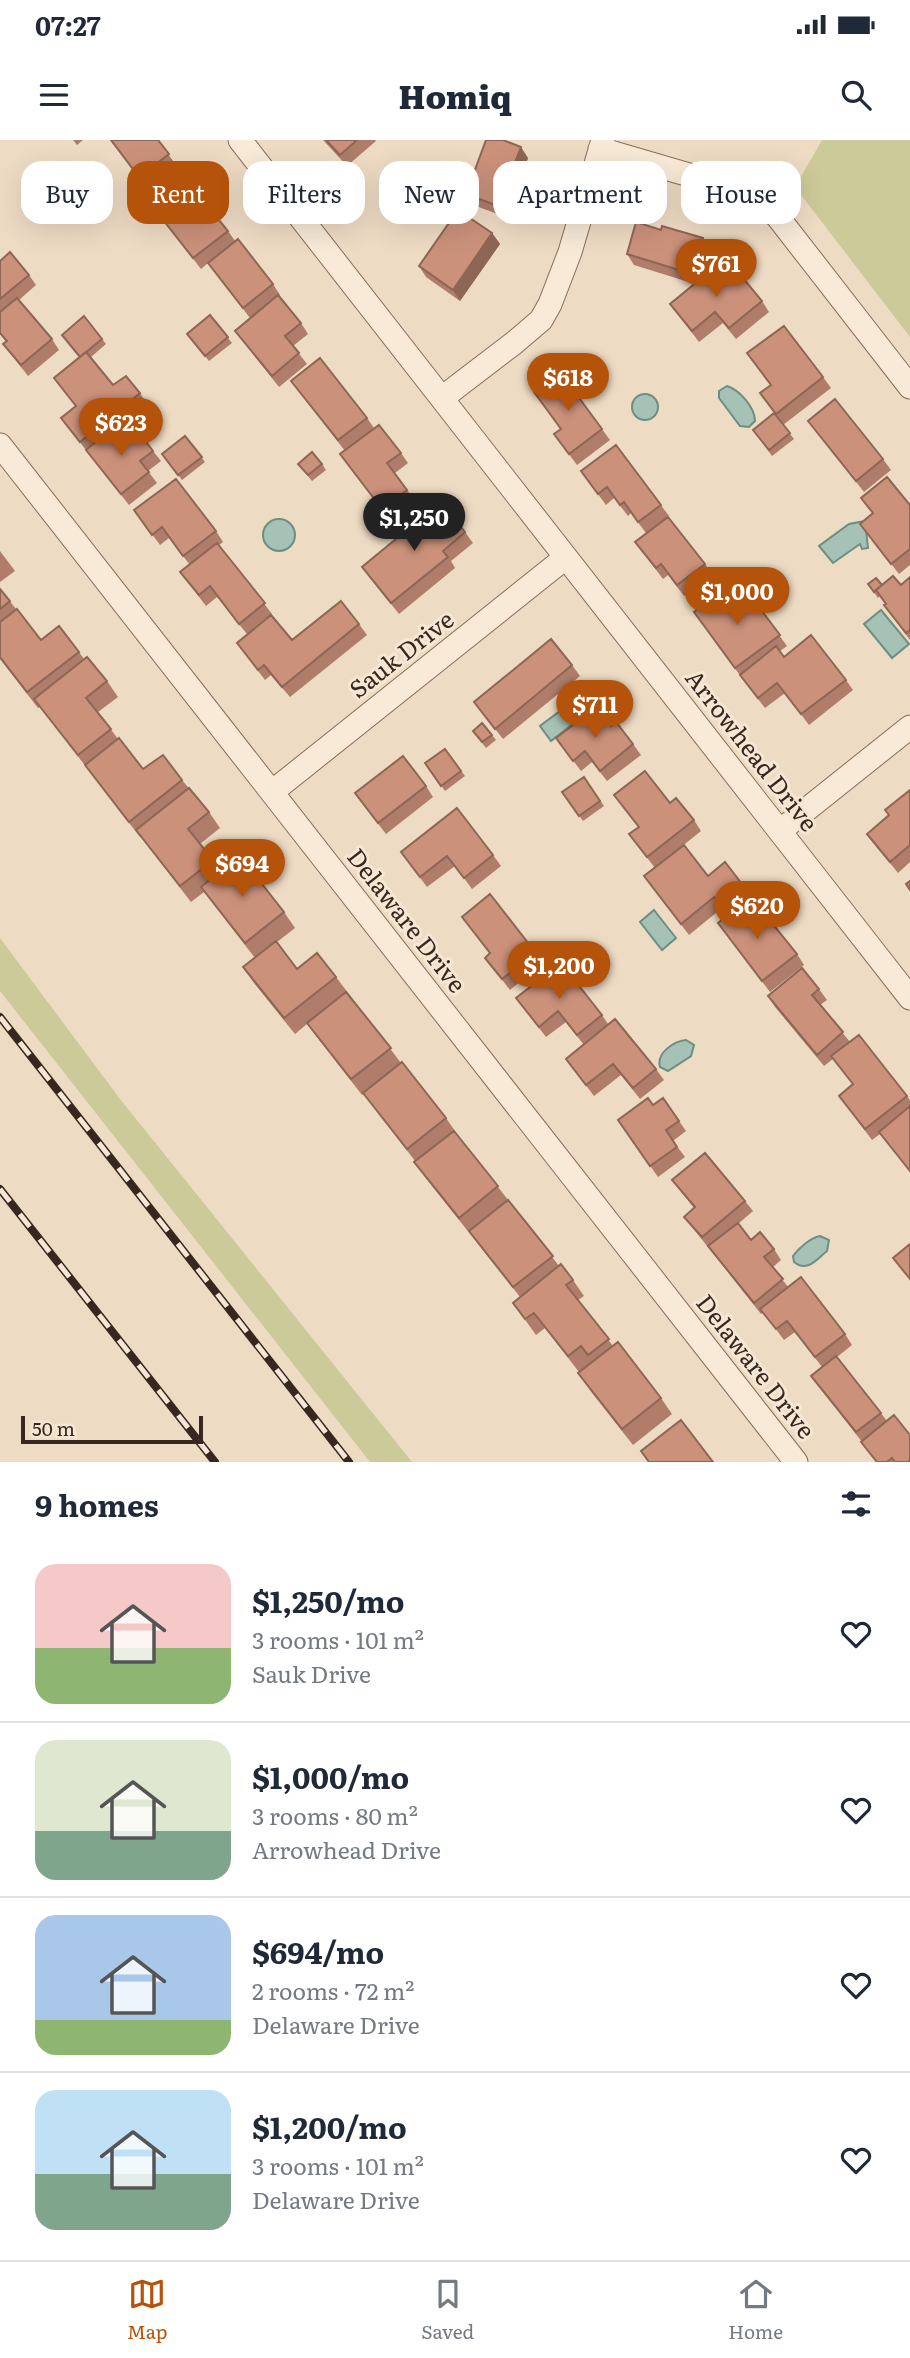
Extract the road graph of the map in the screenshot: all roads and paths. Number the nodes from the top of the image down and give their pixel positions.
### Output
1 (240, 140) edge
2 (602, 144) edge
3 (910, 387) edge
4 (442, 398) junction
5 (0, 445) edge
6 (565, 558) junction
7 (910, 727) edge
8 (272, 792) junction
9 (781, 830) junction
10 (910, 998) edge
11 (796, 1462) edge

1 - 4 street, Arrowhead Drive
2 - 3 street
2 - 4 street
4 - 6 street, Arrowhead Drive
5 - 8 street, Delaware Drive
6 - 8 street, Sauk Drive
6 - 9 street, Arrowhead Drive
7 - 9 street
8 - 11 street, Delaware Drive
9 - 10 street, Arrowhead Drive

